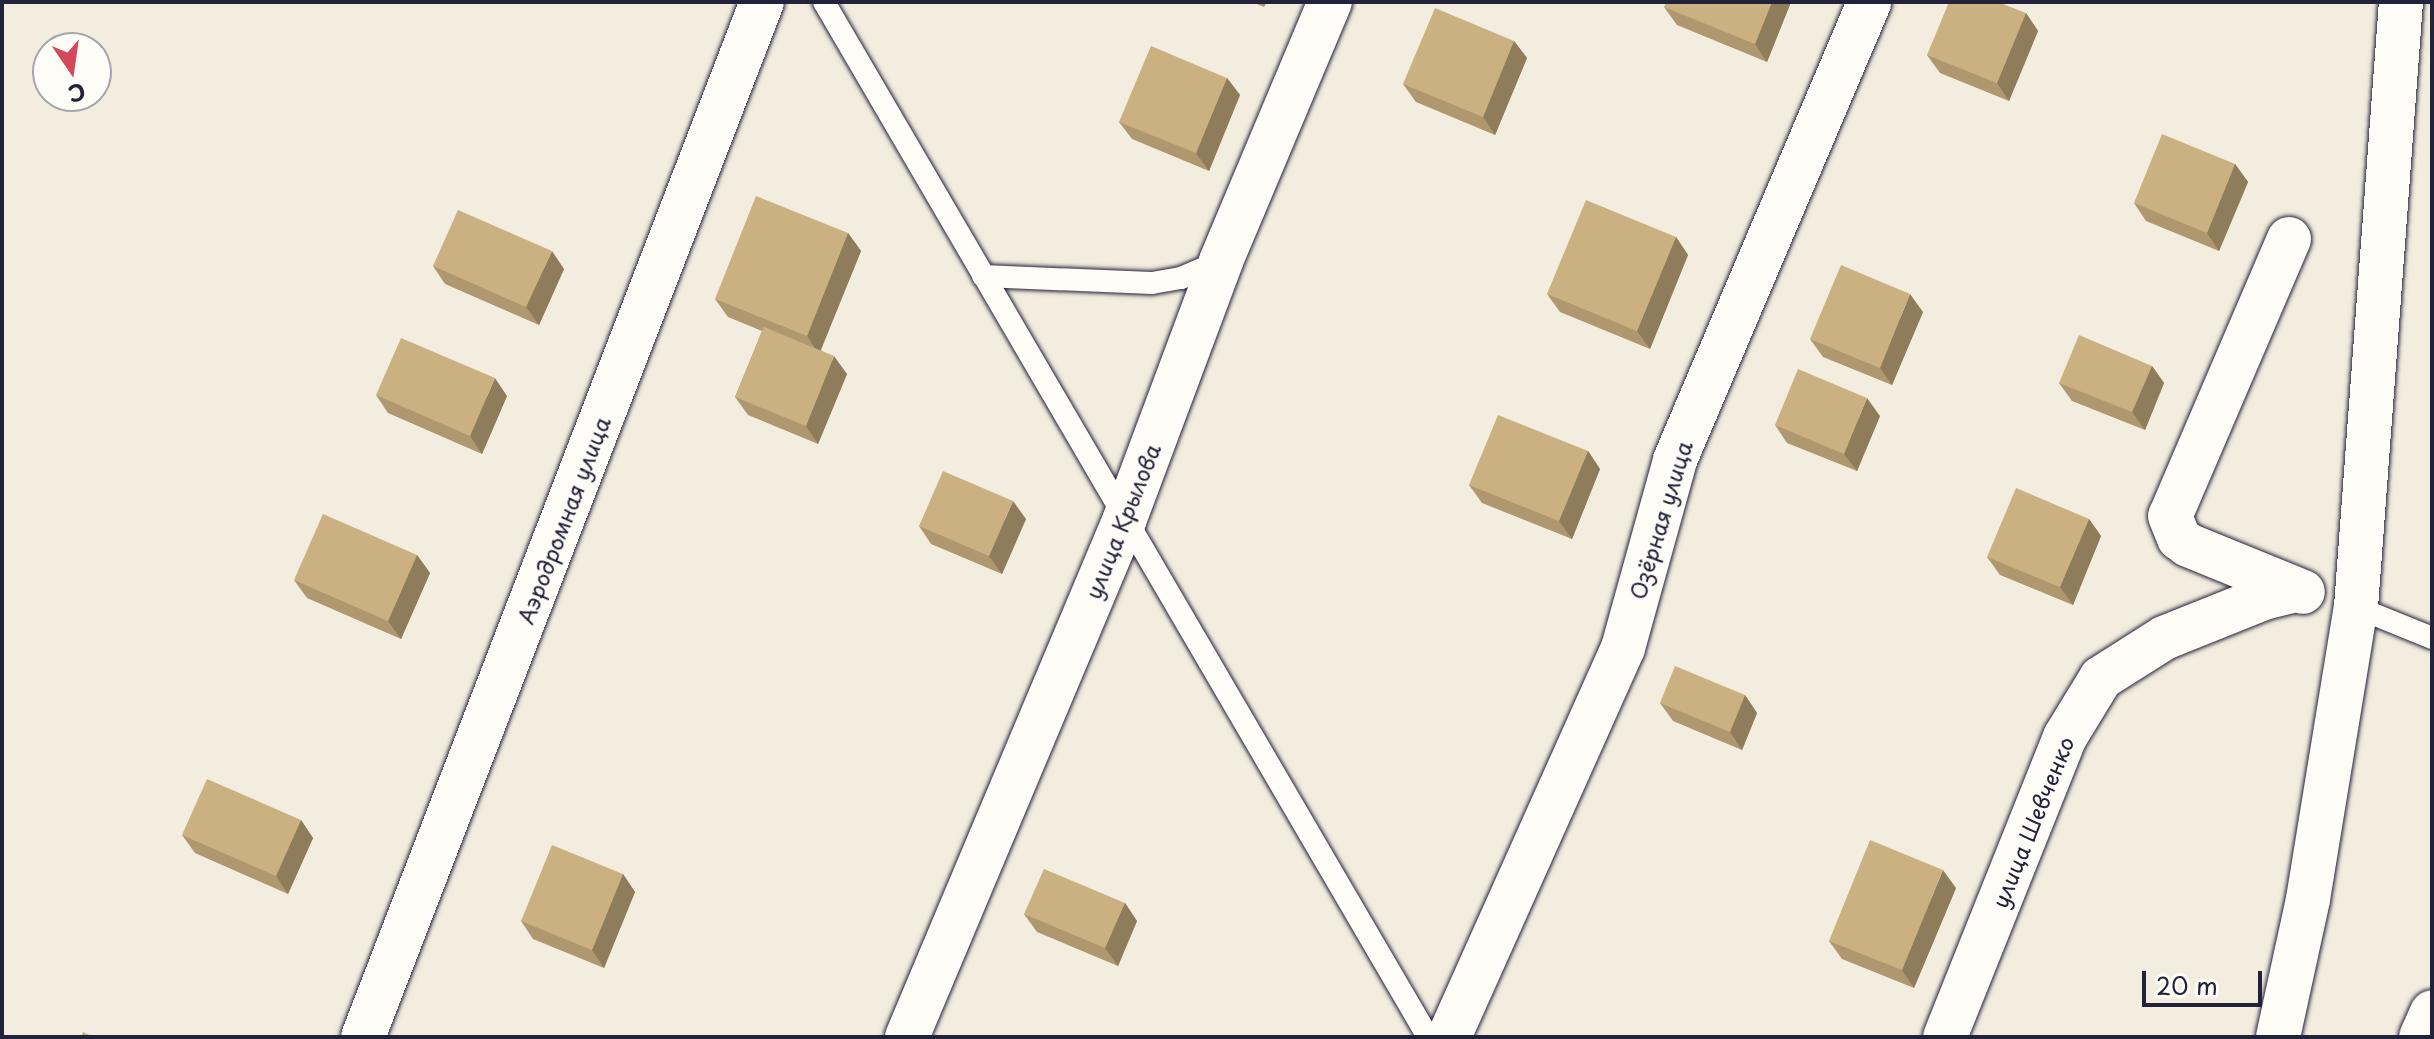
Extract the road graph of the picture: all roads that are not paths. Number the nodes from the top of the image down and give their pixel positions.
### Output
1 (762, 2) edge
2 (824, 2) edge
3 (1330, 2) edge
4 (1869, 2) edge
5 (2401, 2) edge
6 (2289, 239) dead end
7 (1221, 261) junction
8 (983, 276) junction
9 (1124, 521) junction
10 (2296, 590) junction
11 (2356, 607) junction
12 (2432, 638) edge
13 (2432, 1012) edge
14 (363, 1037) edge
15 (907, 1037) edge
16 (1428, 1037) edge
17 (1449, 1037) edge
18 (1945, 1037) edge
19 (2278, 1037) edge
20 (2421, 1037) edge

1 - 14 street, Аэродромная улица
2 - 8 lane
3 - 7 street, улица Крылова
4 - 17 street, Озёрная улица
5 - 11 street
6 - 10 street
7 - 8 lane
7 - 9 street, улица Крылова
8 - 9 lane
9 - 15 street, улица Крылова
9 - 16 lane
10 - 11 street
10 - 18 street, улица Шевченко
11 - 12 lane
11 - 19 street
13 - 20 street

